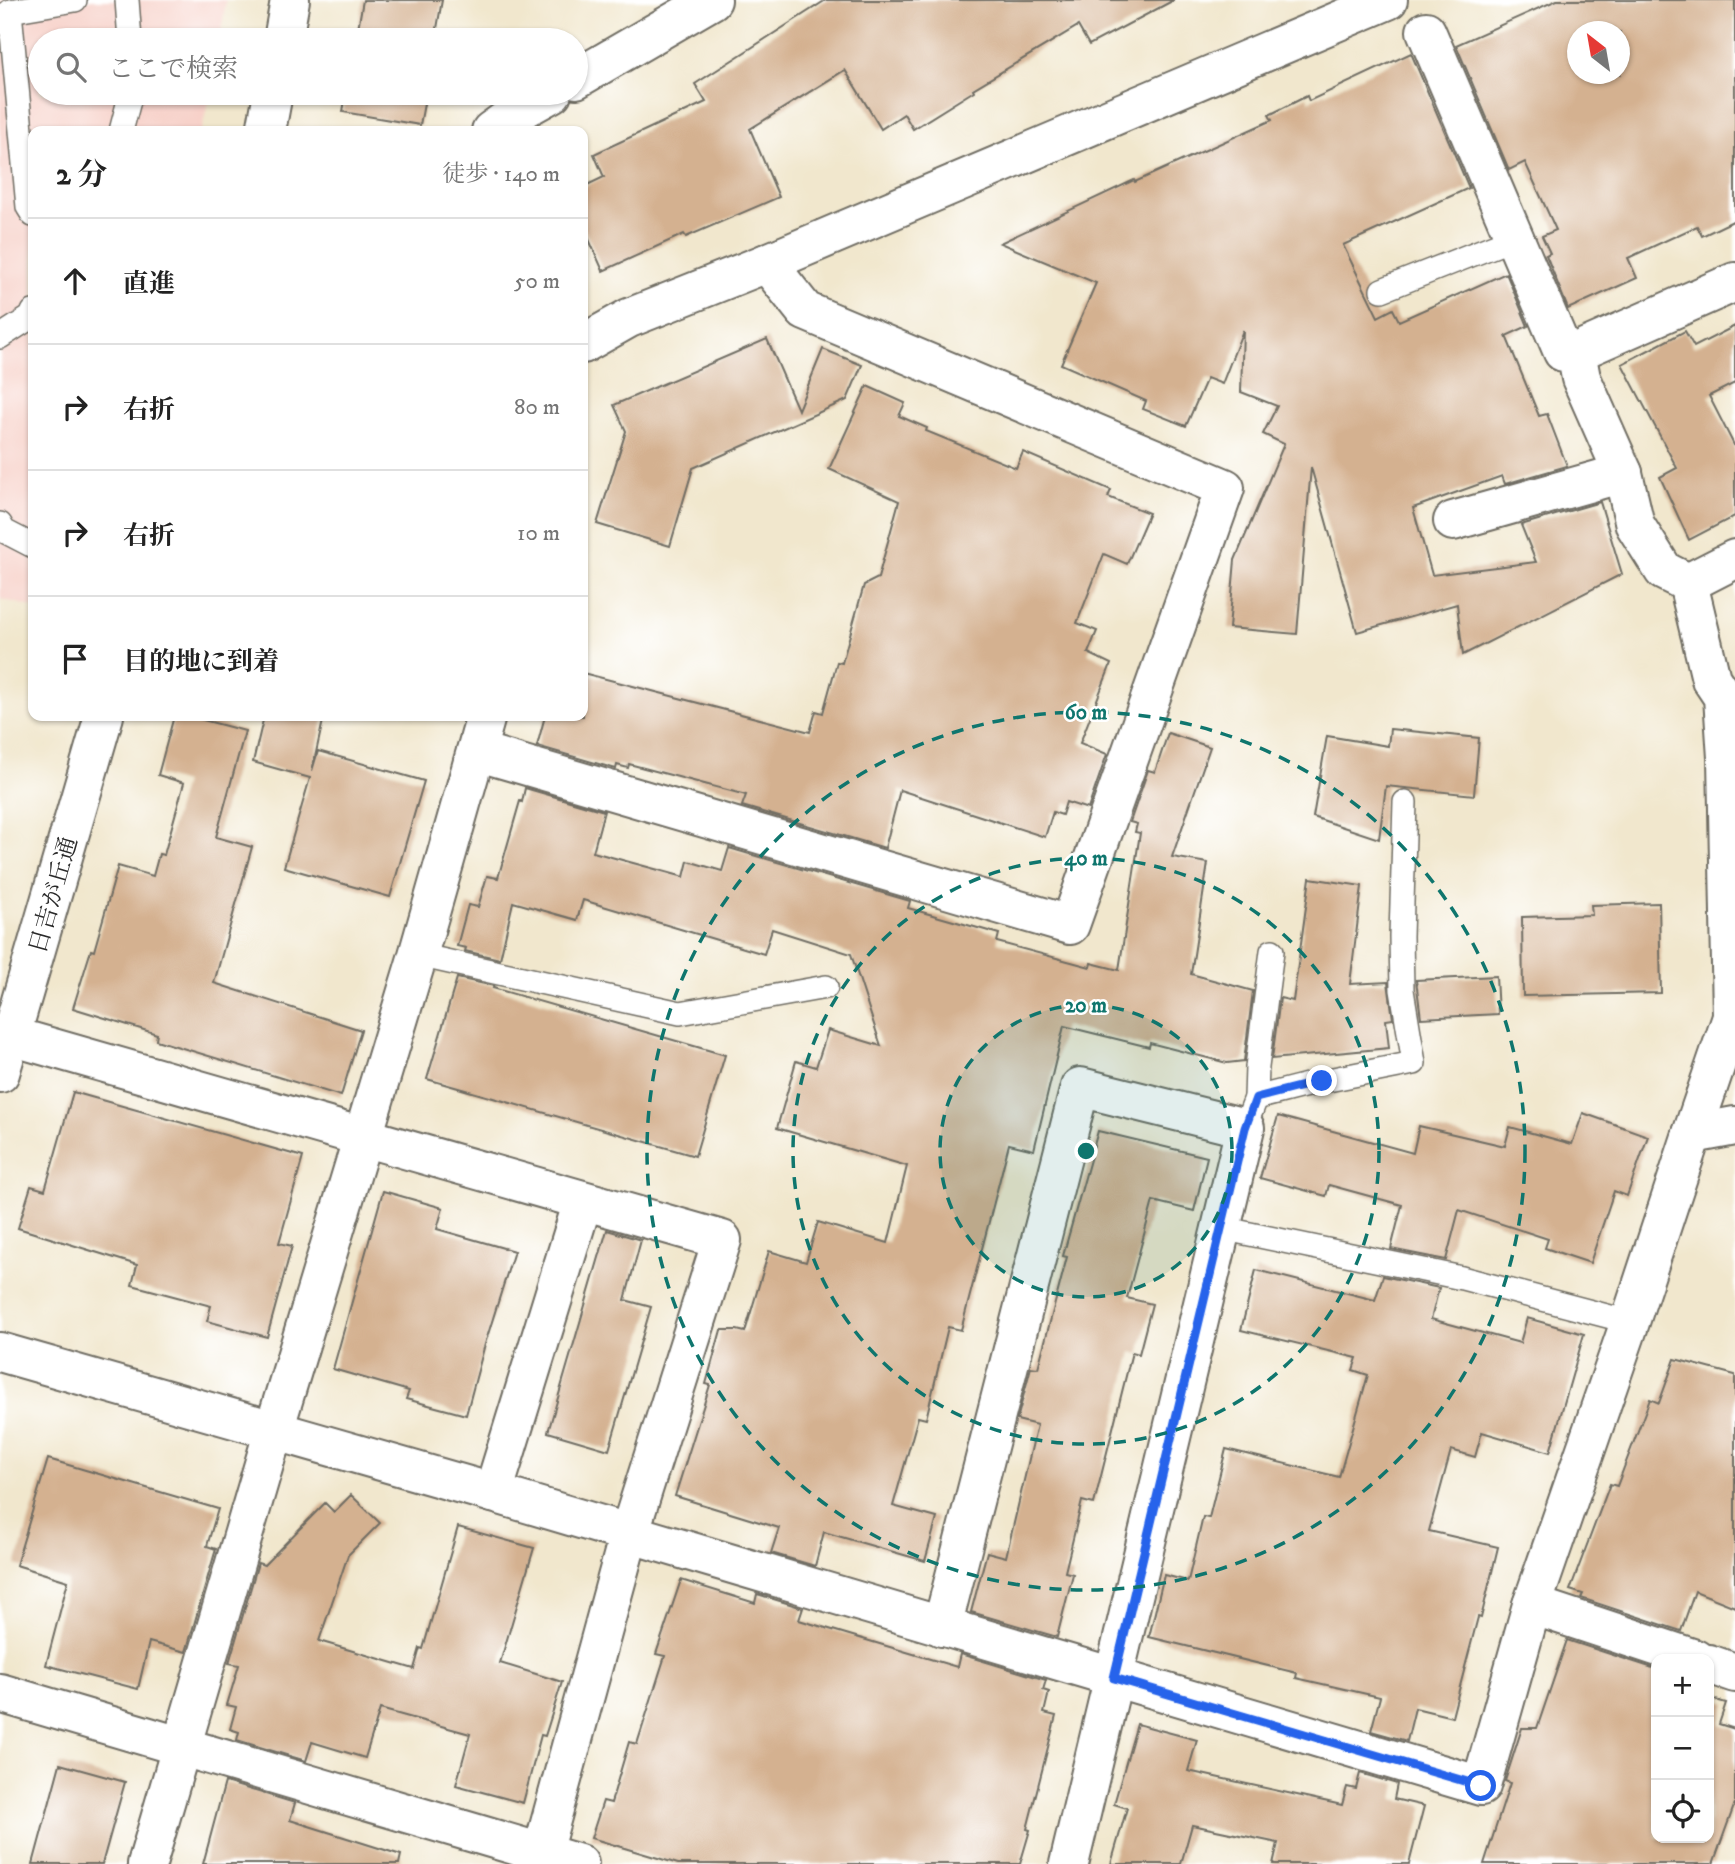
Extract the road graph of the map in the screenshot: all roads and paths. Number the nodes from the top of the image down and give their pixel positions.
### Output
1 (75, 0) edge
2 (127, 0) edge
3 (290, 0) edge
4 (712, 0) edge
5 (1388, 0) edge
6 (129, 28) edge
7 (285, 28) edge
8 (1426, 31) dead end
9 (588, 72) edge
10 (128, 105) edge
11 (271, 105) edge
12 (530, 105) edge
13 (122, 126) edge
14 (267, 126) edge
15 (498, 126) edge
16 (28, 207) edge
17 (1514, 239) junction
18 (767, 263) junction
19 (1735, 282) edge
20 (1382, 290) dead end
21 (28, 320) edge
22 (0, 337) edge
23 (588, 341) edge
24 (1576, 352) junction
25 (1623, 473) junction
26 (1454, 521) dead end
27 (1, 529) edge
28 (28, 544) edge
29 (1735, 559) edge
30 (1688, 583) junction
31 (103, 721) edge
32 (481, 734) edge
33 (1405, 802) dead end
34 (1272, 951) dead end
35 (418, 955) junction
36 (826, 987) dead end
37 (11, 1036) junction
38 (0, 1073) edge
39 (1250, 1113) junction
40 (1735, 1126) edge
41 (1692, 1134) junction
42 (364, 1137) junction
43 (583, 1201) junction
44 (1221, 1228) junction
45 (1630, 1322) junction
46 (0, 1352) edge
47 (274, 1430) junction
48 (493, 1493) junction
49 (628, 1534) junction
50 (1532, 1605) junction
51 (942, 1627) junction
52 (1680, 1654) edge
53 (1714, 1666) edge
54 (1735, 1673) edge
55 (1114, 1678) junction
56 (0, 1693) edge
57 (181, 1748) junction
58 (540, 1859) edge
59 (147, 1864) edge
60 (579, 1864) edge
61 (1069, 1864) edge

1 - 16 lane
2 - 6 lane
3 - 7 street
4 - 9 street
5 - 18 street
8 - 17 street
10 - 13 lane
11 - 14 street
12 - 15 street
17 - 20 lane
17 - 24 street
18 - 23 street
18 - 32 street
19 - 24 street
21 - 22 lane
24 - 25 street
25 - 26 street
25 - 30 street
27 - 28 lane
29 - 30 street
30 - 41 street
31 - 37 street, 日吉が丘通
32 - 35 street
33 - 39 lane
34 - 39 lane
35 - 36 lane
35 - 42 street
37 - 38 street, 日吉が丘通
37 - 42 street
39 - 44 street
39 - 51 street
40 - 41 street
41 - 45 street
42 - 43 street
42 - 47 street
43 - 48 street
43 - 49 street
44 - 45 lane
44 - 55 street
45 - 50 street
46 - 47 street
47 - 48 street
47 - 57 street
48 - 49 street
49 - 51 street
49 - 58 street
50 - 52 street
50 - 55 street
51 - 55 street
53 - 54 street
55 - 61 street
56 - 57 street
57 - 58 street
57 - 59 street
58 - 60 street

